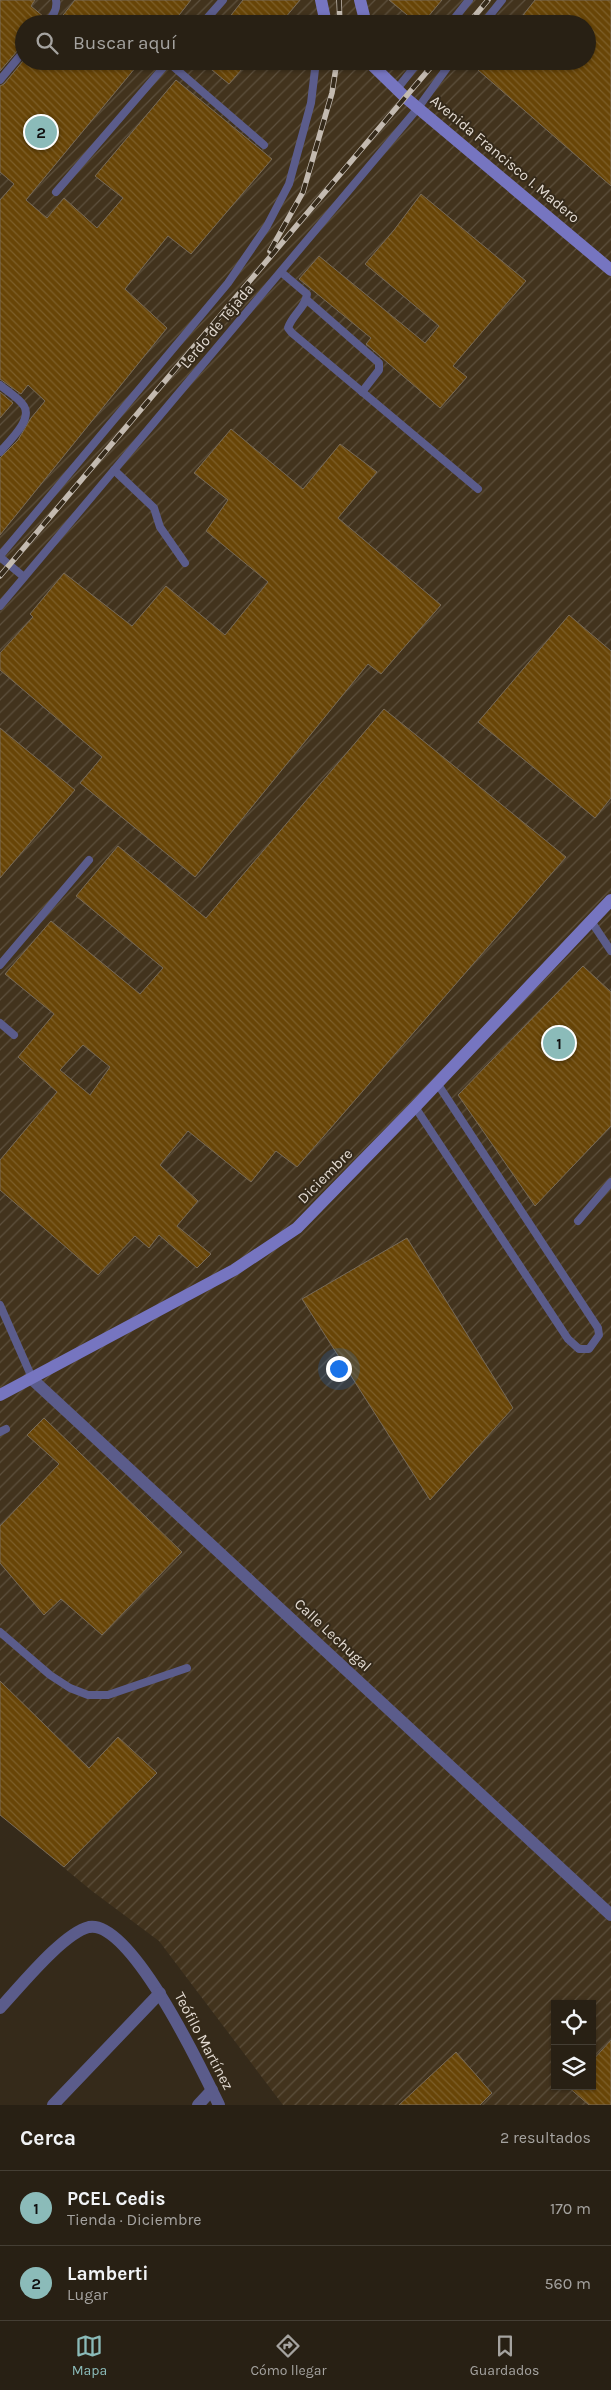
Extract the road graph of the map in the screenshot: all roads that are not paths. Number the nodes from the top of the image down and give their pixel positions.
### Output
1 (56, 0) edge
2 (223, 0) edge
3 (321, 0) edge
4 (360, 0) edge
5 (469, 0) edge
6 (502, 0) edge
7 (53, 15) edge
8 (210, 15) edge
9 (324, 15) edge
10 (364, 15) edge
11 (457, 15) edge
12 (490, 15) edge
13 (15, 62) edge
14 (161, 70) edge
15 (179, 70) edge
16 (315, 70) edge
17 (381, 70) edge
18 (412, 70) edge
19 (445, 70) edge
20 (0, 80) edge
21 (397, 89) junction
22 (418, 108) junction
23 (264, 145) dead end
24 (56, 192) dead end
25 (611, 270) edge
26 (281, 272) junction
27 (307, 300) junction
28 (0, 385) edge
29 (362, 392) junction
30 (0, 452) edge
31 (114, 470) junction
32 (478, 489) dead end
33 (0, 556) edge
34 (185, 563) dead end
35 (24, 577) junction
36 (0, 606) edge
37 (89, 860) dead end
38 (611, 900) edge
39 (591, 921) junction
40 (611, 951) edge
41 (0, 965) edge
42 (0, 1023) edge
43 (14, 1035) dead end
44 (438, 1083) junction
45 (415, 1107) junction
46 (611, 1182) edge
47 (578, 1221) dead end
48 (0, 1305) edge
49 (33, 1380) junction
50 (0, 1395) edge
51 (0, 1632) edge
52 (187, 1668) dead end
53 (611, 1915) edge
54 (160, 1993) junction
55 (0, 2008) edge
56 (212, 2090) junction
57 (53, 2105) edge
58 (198, 2105) edge
59 (219, 2105) edge

1 - 7 lane
2 - 8 lane
3 - 9 street
4 - 10 street
5 - 11 lane
6 - 12 lane
13 - 20 lane
14 - 24 lane
15 - 23 lane
16 - 33 lane, Lerdo de Tejada
17 - 21 street, Avenida Francisco I. Madero
18 - 21 lane
19 - 22 lane, Lerdo de Tejada
21 - 22 street, Avenida Francisco I. Madero
22 - 25 street, Avenida Francisco I. Madero
22 - 26 lane, Lerdo de Tejada
26 - 27 lane
26 - 31 lane, Lerdo de Tejada
27 - 29 lane
27 - 29 lane
28 - 30 lane
29 - 32 lane
31 - 34 lane
31 - 35 lane, Lerdo de Tejada
33 - 35 lane
35 - 36 lane, Lerdo de Tejada
37 - 41 lane
38 - 39 street, Diciembre
39 - 40 lane
39 - 44 street, Diciembre
42 - 43 lane
44 - 45 street, Diciembre
44 - 45 lane
45 - 49 street, Diciembre
46 - 47 lane
48 - 49 lane
49 - 50 street, Diciembre
49 - 53 street, Calle Lechugal
51 - 52 lane
54 - 55 street, Teófilo Martínez
54 - 56 street, Teófilo Martínez
54 - 57 street
56 - 58 street
56 - 59 street, Teófilo Martínez

